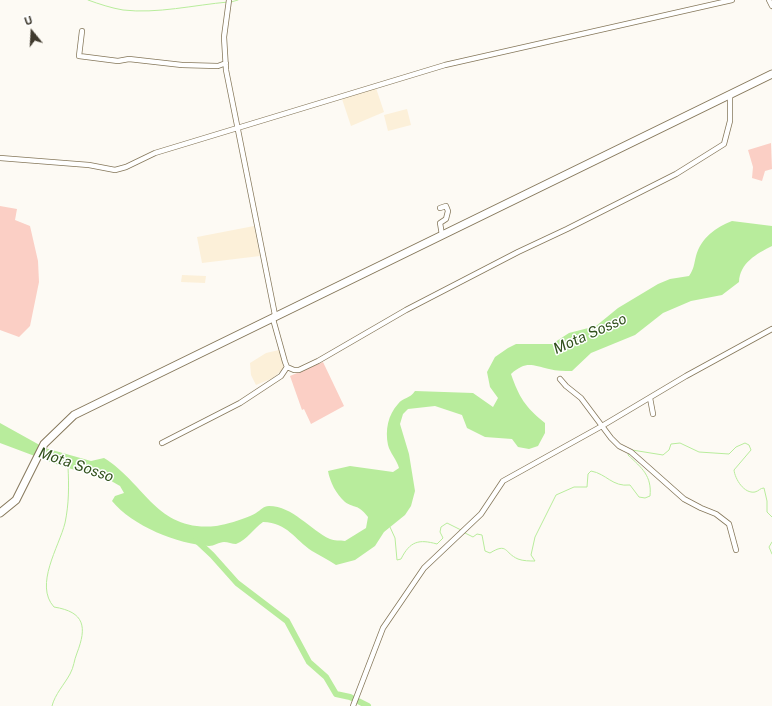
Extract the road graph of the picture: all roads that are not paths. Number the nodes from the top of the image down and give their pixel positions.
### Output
1 (229, 0) edge
2 (732, 0) edge
3 (769, 0) edge
4 (772, 6) edge
5 (82, 31) dead end
6 (226, 63) junction
7 (772, 74) edge
8 (730, 94) junction
9 (238, 128) junction
10 (0, 158) edge
11 (440, 208) dead end
12 (442, 235) junction
13 (273, 319) junction
14 (772, 329) edge
15 (287, 367) junction
16 (560, 378) dead end
17 (650, 398) junction
18 (653, 414) dead end
19 (602, 426) junction
20 (162, 443) dead end
21 (0, 513) edge
22 (736, 550) dead end
23 (353, 706) edge

1 - 6 street
2 - 9 street
3 - 4 street
5 - 6 street
6 - 9 street
7 - 8 main road
8 - 12 main road
8 - 15 street
9 - 10 street
9 - 13 street
11 - 12 street
12 - 13 main road
13 - 15 street
13 - 21 main road
14 - 17 street
15 - 20 street
16 - 19 street
17 - 18 street
17 - 19 street
19 - 22 street
19 - 23 street

